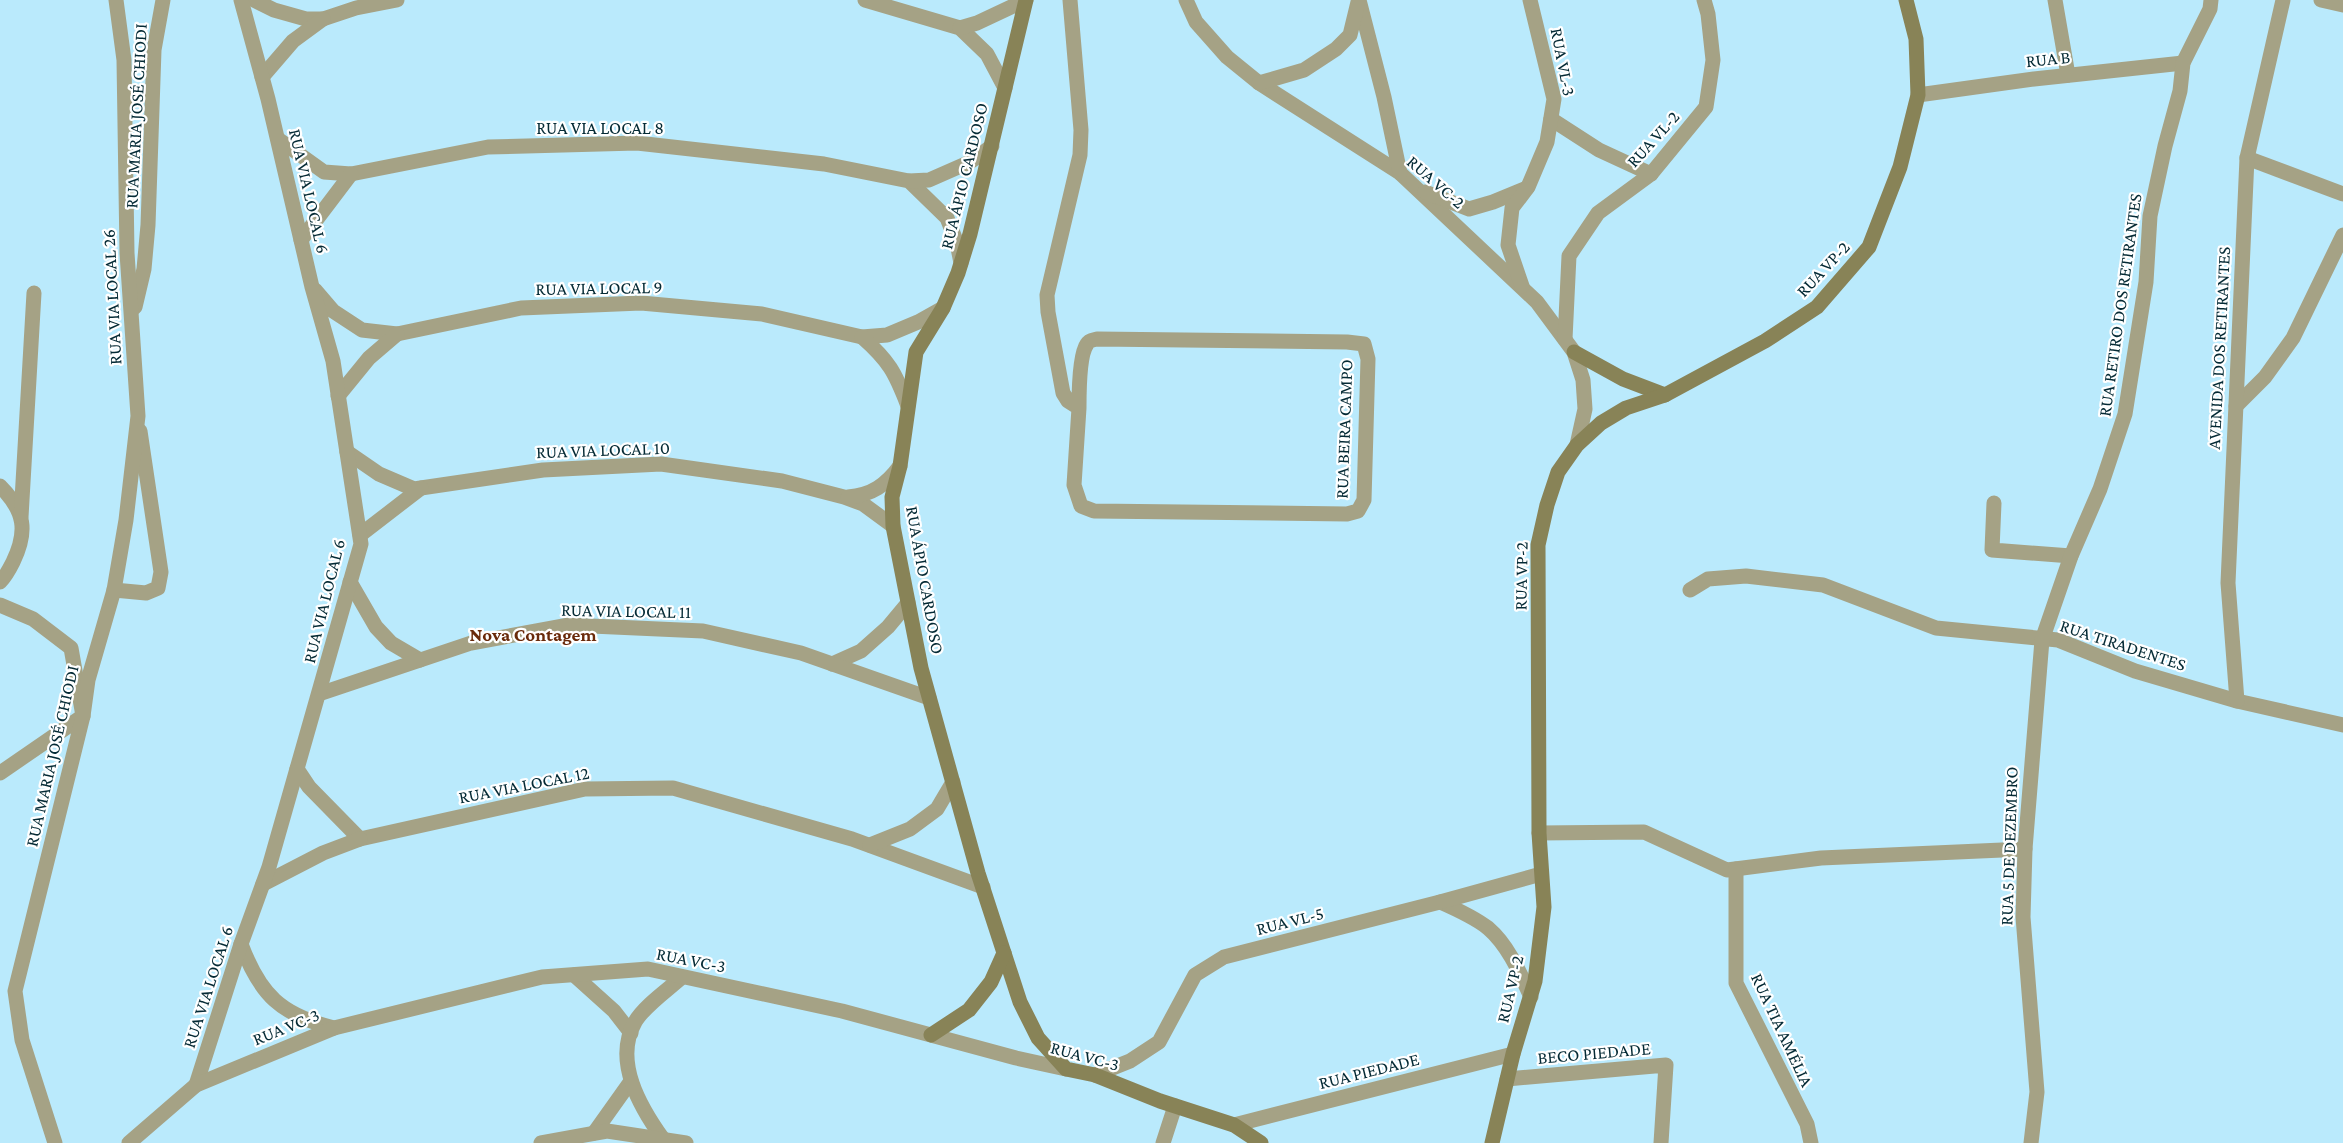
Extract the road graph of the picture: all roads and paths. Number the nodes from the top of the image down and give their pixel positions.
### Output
1 (116, 0) edge
2 (163, 0) edge
3 (241, 0) edge
4 (254, 0) edge
5 (397, 0) edge
6 (865, 0) edge
7 (1026, 0) edge
8 (1070, 0) edge
9 (1186, 0) edge
10 (1359, 0) edge
11 (1530, 0) edge
12 (1704, 0) edge
13 (1906, 0) edge
14 (2055, 0) edge
15 (2211, 0) edge
16 (2283, 0) edge
17 (2321, 0) edge
18 (2343, 5) edge
19 (323, 19) junction
20 (960, 28) junction
21 (2182, 63) junction
22 (2068, 75) junction
23 (262, 77) junction
24 (1259, 83) junction
25 (1005, 88) junction
26 (1918, 95) junction
27 (1551, 119) junction
28 (278, 139) junction
29 (992, 146) junction
30 (2246, 158) junction
31 (1400, 173) junction
32 (351, 174) junction
33 (1651, 174) junction
34 (909, 181) junction
35 (1528, 187) junction
36 (1419, 189) junction
37 (2343, 194) edge
38 (2343, 235) edge
39 (301, 240) junction
40 (961, 263) junction
41 (312, 287) junction
42 (1523, 289) junction
43 (34, 294) dead end
44 (943, 308) junction
45 (131, 323) junction
46 (397, 334) junction
47 (862, 337) junction
48 (1565, 340) junction
49 (1574, 352) junction
50 (1665, 395) junction
51 (338, 396) junction
52 (908, 406) junction
53 (2236, 406) junction
54 (1079, 408) junction
55 (138, 416) junction
56 (1577, 445) junction
57 (347, 452) junction
58 (900, 466) junction
59 (0, 486) edge
60 (421, 488) junction
61 (844, 497) junction
62 (1994, 503) dead end
63 (21, 517) junction
64 (893, 526) junction
65 (360, 535) junction
66 (2071, 556) junction
67 (0, 582) edge
68 (350, 582) junction
69 (114, 590) junction
70 (1690, 590) dead end
71 (908, 603) junction
72 (0, 605) edge
73 (2042, 640) junction
74 (420, 660) junction
75 (832, 664) junction
76 (319, 694) junction
77 (929, 698) junction
78 (2237, 701) junction
79 (83, 716) junction
80 (2343, 725) edge
81 (297, 769) junction
82 (0, 773) edge
83 (953, 782) junction
84 (1539, 832) junction
85 (360, 839) junction
86 (870, 846) junction
87 (2024, 849) junction
88 (1736, 869) junction
89 (1541, 874) junction
90 (263, 884) junction
91 (983, 887) junction
92 (1440, 902) junction
93 (241, 944) junction
94 (1004, 953) junction
95 (574, 975) junction
96 (682, 977) junction
97 (1531, 997) junction
98 (334, 1028) junction
99 (631, 1033) junction
100 (931, 1035) junction
101 (1513, 1054) junction
102 (1066, 1069) junction
103 (1095, 1076) junction
104 (1507, 1079) junction
105 (632, 1081) junction
106 (196, 1085) junction
107 (1175, 1106) junction
108 (1234, 1125) junction
109 (594, 1134) junction
110 (663, 1139) junction
111 (56, 1143) edge
112 (129, 1143) edge
113 (541, 1143) edge
114 (686, 1143) edge
115 (1163, 1143) edge
116 (1261, 1143) edge
117 (1492, 1143) edge
118 (1661, 1143) edge
119 (1811, 1143) edge
120 (2031, 1143) edge

1 - 45 street, RUA VIA LOCAL 26
2 - 45 street, RUA MARIA JOSÉ CHIODI
3 - 23 street, RUA VIA LOCAL 6
4 - 19 street
5 - 19 street
6 - 20 street
7 - 20 street
7 - 25 street, RUA ÁPIO CARDOSO
8 - 54 street
9 - 24 street, RUA VC-2
10 - 24 street
10 - 31 street
11 - 27 street, RUA VL-3
12 - 33 street, RUA VL-2
13 - 26 street, RUA VP-2
14 - 22 street
15 - 21 street, RUA RETIRO DOS RETIRANTES
16 - 30 street, AVENIDA DOS RETIRANTES
17 - 18 street
19 - 23 street
20 - 25 street
21 - 22 street, RUA B
21 - 66 street, RUA RETIRO DOS RETIRANTES
22 - 26 street, RUA B
23 - 28 street, RUA VIA LOCAL 6
24 - 31 street, RUA VC-2
25 - 29 street, RUA ÁPIO CARDOSO
26 - 50 street, RUA VP-2
27 - 33 street
27 - 35 street, RUA VL-3
28 - 32 street, RUA VIA LOCAL 8
28 - 39 street, RUA VIA LOCAL 6
29 - 34 street, RUA VIA LOCAL 8
29 - 40 street, RUA ÁPIO CARDOSO
30 - 37 street
30 - 53 street, AVENIDA DOS RETIRANTES
31 - 36 street, RUA VC-2
32 - 34 street, RUA VIA LOCAL 8
32 - 39 street
33 - 48 street, RUA VL-2
34 - 40 street
35 - 36 street
35 - 42 street, RUA VL-3
36 - 42 street, RUA VC-2
38 - 53 street
39 - 41 street, RUA VIA LOCAL 6
40 - 44 street, RUA ÁPIO CARDOSO
41 - 46 street, RUA VIA LOCAL 9
41 - 51 street, RUA VIA LOCAL 6
42 - 48 street, RUA VC-2
43 - 63 street
44 - 47 street, RUA VIA LOCAL 9
44 - 52 street, RUA ÁPIO CARDOSO
45 - 55 street, RUA VIA LOCAL 26
46 - 47 street, RUA VIA LOCAL 9
46 - 51 street, RUA VIA LOCAL 9
47 - 52 street, RUA VIA LOCAL 9
48 - 49 street, RUA VC-2
49 - 50 street
49 - 56 street, RUA VC-2
50 - 56 street, RUA VP-2
51 - 57 street, RUA VIA LOCAL 6
52 - 58 street, RUA ÁPIO CARDOSO
53 - 78 street, AVENIDA DOS RETIRANTES
54 - 54 street, RUA BEIRA CAMPO
55 - 69 street, RUA VIA LOCAL 26
55 - 69 street
56 - 84 street, RUA VP-2
57 - 60 street, RUA VIA LOCAL 10
57 - 65 street, RUA VIA LOCAL 6
58 - 61 street, RUA VIA LOCAL 10
58 - 64 street, RUA ÁPIO CARDOSO
59 - 63 street
60 - 61 street, RUA VIA LOCAL 10
60 - 65 street, RUA VIA LOCAL 10
61 - 64 street, RUA VIA LOCAL 10
62 - 66 street
63 - 67 street
64 - 71 street, RUA ÁPIO CARDOSO
65 - 68 street, RUA VIA LOCAL 6
66 - 73 street, RUA RETIRO DOS RETIRANTES
68 - 74 street
68 - 76 street, RUA VIA LOCAL 6
69 - 79 street, RUA MARIA JOSÉ CHIODI
70 - 73 street, RUA TIRADENTES
71 - 75 street
71 - 77 street, RUA ÁPIO CARDOSO
72 - 79 street
73 - 78 street, RUA TIRADENTES
73 - 87 street, RUA 5 DE DEZEMBRO
74 - 75 street, RUA VIA LOCAL 11
74 - 76 street, RUA VIA LOCAL 11
75 - 77 street, RUA VIA LOCAL 11
76 - 81 street, RUA VIA LOCAL 6
77 - 83 street, RUA ÁPIO CARDOSO
78 - 80 street, RUA TIRADENTES
79 - 82 street
79 - 111 street, RUA MARIA JOSÉ CHIODI
81 - 85 street
81 - 90 street, RUA VIA LOCAL 6
83 - 86 street
83 - 91 street, RUA ÁPIO CARDOSO
84 - 88 street
84 - 89 street, RUA VP-2
85 - 86 street, RUA VIA LOCAL 12
85 - 90 street, RUA VIA LOCAL 12
86 - 91 street, RUA VIA LOCAL 12
87 - 88 street
87 - 120 street, RUA 5 DE DEZEMBRO
88 - 119 street, RUA TIA AMÉLIA
89 - 92 street, RUA VL-5
89 - 97 street, RUA VP-2
90 - 93 street, RUA VIA LOCAL 6
91 - 94 street, RUA ÁPIO CARDOSO
92 - 97 street
92 - 103 street, RUA VL-5
93 - 98 street
93 - 106 street, RUA VIA LOCAL 6
94 - 100 street
94 - 102 street, RUA ÁPIO CARDOSO
95 - 96 street, RUA VC-3
95 - 98 street, RUA VC-3
95 - 99 street
96 - 99 street
96 - 100 street, RUA VC-3
97 - 101 street, RUA VP-2
98 - 106 street, RUA VC-3
99 - 105 street
100 - 102 street, RUA VC-3
101 - 104 street, RUA VP-2
101 - 108 street, RUA PIEDADE
102 - 103 street, RUA VC-3
103 - 107 street, RUA VC-3
104 - 117 street, RUA VP-2
104 - 118 street, BECO PIEDADE
105 - 109 street
105 - 110 street
106 - 112 street, RUA VC-3
107 - 108 street, RUA VC-3
107 - 115 street
108 - 116 street, RUA VC-3
109 - 110 street
109 - 113 street
110 - 114 street

